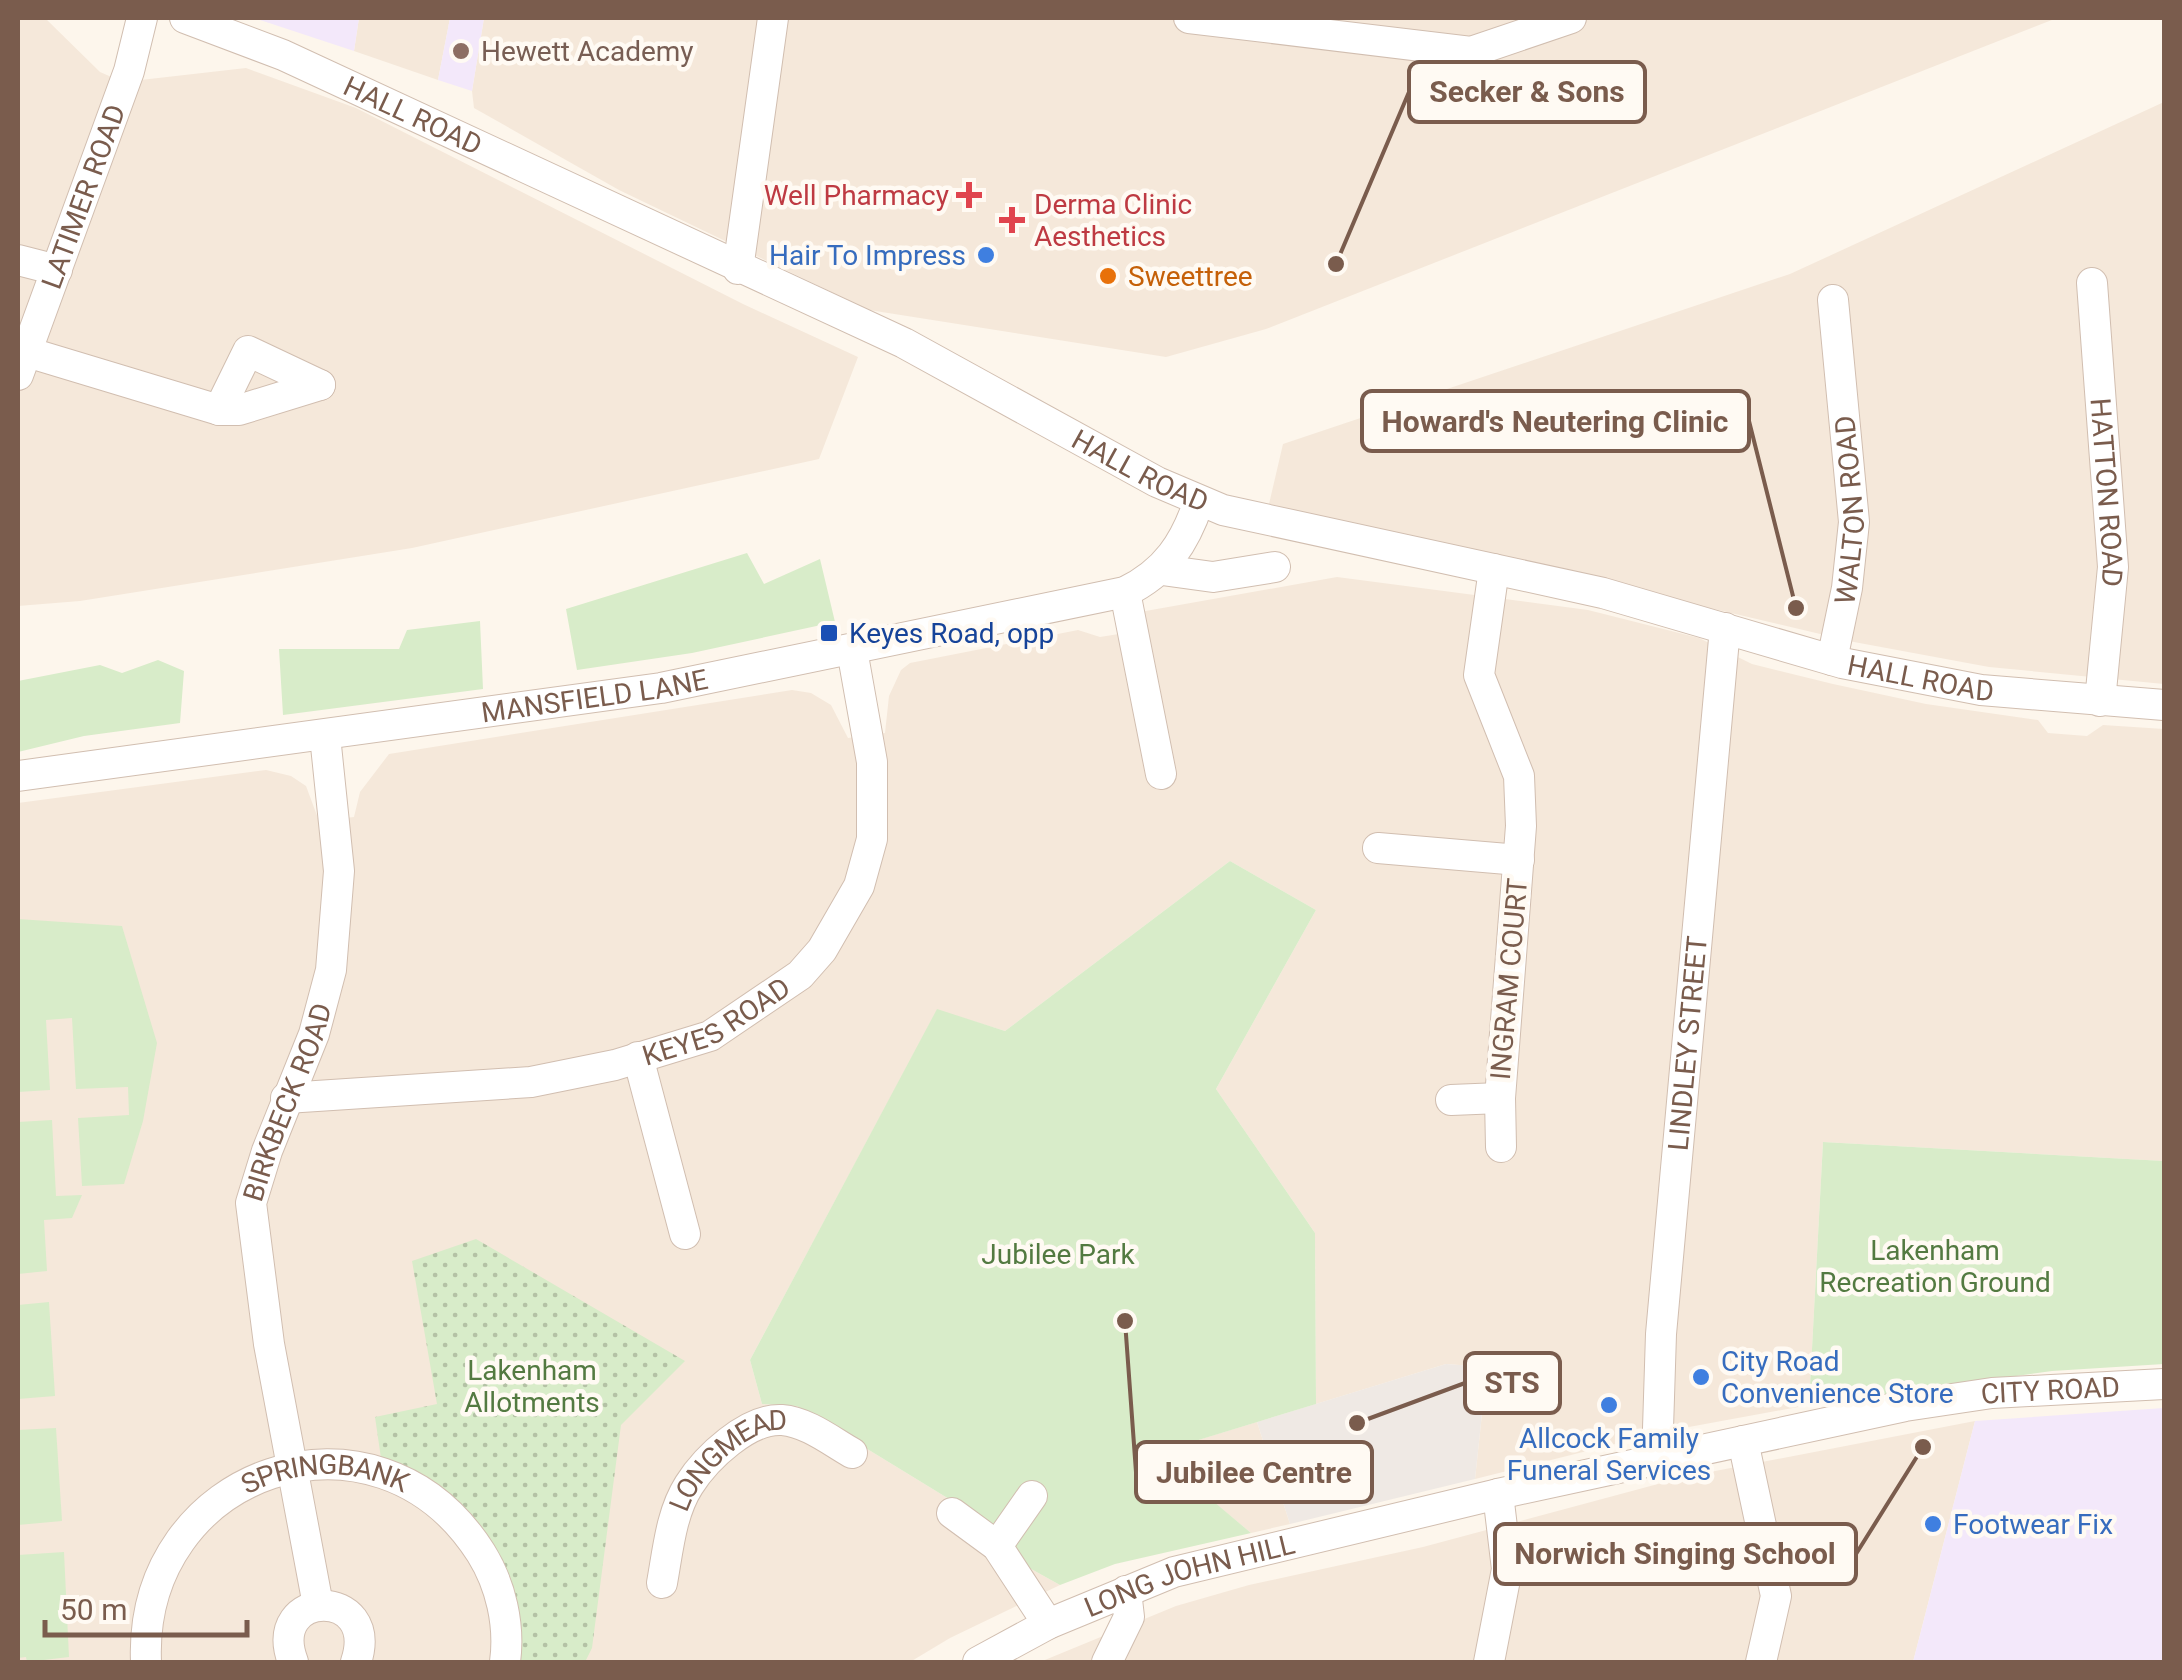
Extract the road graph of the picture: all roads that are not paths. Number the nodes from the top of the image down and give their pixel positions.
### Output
1 (142, 18) edge
2 (185, 18) edge
3 (773, 18) edge
4 (1189, 18) edge
5 (1570, 18) edge
6 (18, 260) edge
7 (738, 269) junction
8 (57, 270) junction
9 (2092, 282) dead end
10 (1832, 300) dead end
11 (22, 364) edge
12 (219, 410) dead end
13 (1200, 501) junction
14 (1275, 567) dead end
15 (1494, 568) junction
16 (1162, 570) junction
17 (1125, 592) junction
18 (1725, 628) junction
19 (852, 650) junction
20 (1832, 660) junction
21 (2100, 701) junction
22 (2164, 705) edge
23 (325, 736) junction
24 (1161, 774) dead end
25 (18, 776) edge
26 (1378, 848) dead end
27 (1519, 860) junction
28 (638, 1058) junction
29 (286, 1098) junction
30 (1500, 1098) junction
31 (1452, 1100) dead end
32 (1501, 1148) dead end
33 (685, 1234) dead end
34 (2164, 1384) edge
35 (1743, 1441) junction
36 (852, 1453) dead end
37 (1657, 1460) junction
38 (292, 1467) junction
39 (1498, 1494) junction
40 (1032, 1496) dead end
41 (952, 1514) dead end
42 (1412, 1514) joint
43 (996, 1546) junction
44 (662, 1582) dead end
45 (1126, 1591) junction
46 (318, 1605) junction
47 (1048, 1624) junction
48 (997, 1658) edge
49 (146, 1662) edge
50 (292, 1662) edge
51 (356, 1662) edge
52 (505, 1662) edge
53 (1107, 1662) edge
54 (1489, 1662) edge
55 (1761, 1662) edge

1 - 8 street, LATIMER ROAD
2 - 7 street, HALL ROAD
3 - 7 street
4 - 5 street
6 - 8 street
7 - 13 street, HALL ROAD
8 - 11 street, LATIMER ROAD
9 - 21 street, HATTON ROAD
10 - 20 street, WALTON ROAD
11 - 12 street
13 - 15 street, HALL ROAD
13 - 16 street, MANSFIELD LANE
14 - 16 street
15 - 18 street, HALL ROAD
15 - 27 street, INGRAM COURT
16 - 17 street, MANSFIELD LANE
17 - 19 street, MANSFIELD LANE
17 - 24 street
18 - 20 street, HALL ROAD
18 - 37 street, LINDLEY STREET
19 - 23 street, MANSFIELD LANE
19 - 28 street, KEYES ROAD
20 - 21 street, HALL ROAD
21 - 22 street, HALL ROAD
23 - 25 street, MANSFIELD LANE
23 - 29 street, BIRKBECK ROAD
26 - 27 street, INGRAM COURT
27 - 30 street, INGRAM COURT
28 - 29 street, KEYES ROAD
28 - 33 street
29 - 38 street, BIRKBECK ROAD
30 - 31 street, INGRAM COURT
30 - 32 street, INGRAM COURT
34 - 35 street, CITY ROAD
35 - 37 street, CITY ROAD
35 - 55 street
36 - 44 street, LONGMEAD
37 - 39 street, CITY ROAD
38 - 46 street, BIRKBECK ROAD
38 - 49 street, SPRINGBANK
38 - 52 street, SPRINGBANK
39 - 42 street, CITY ROAD
39 - 54 street
40 - 43 street
41 - 43 street
42 - 45 street, LONG JOHN HILL
43 - 47 street
45 - 47 street, LONG JOHN HILL
45 - 53 street
46 - 50 street
46 - 51 street
47 - 48 street, LONG JOHN HILL

